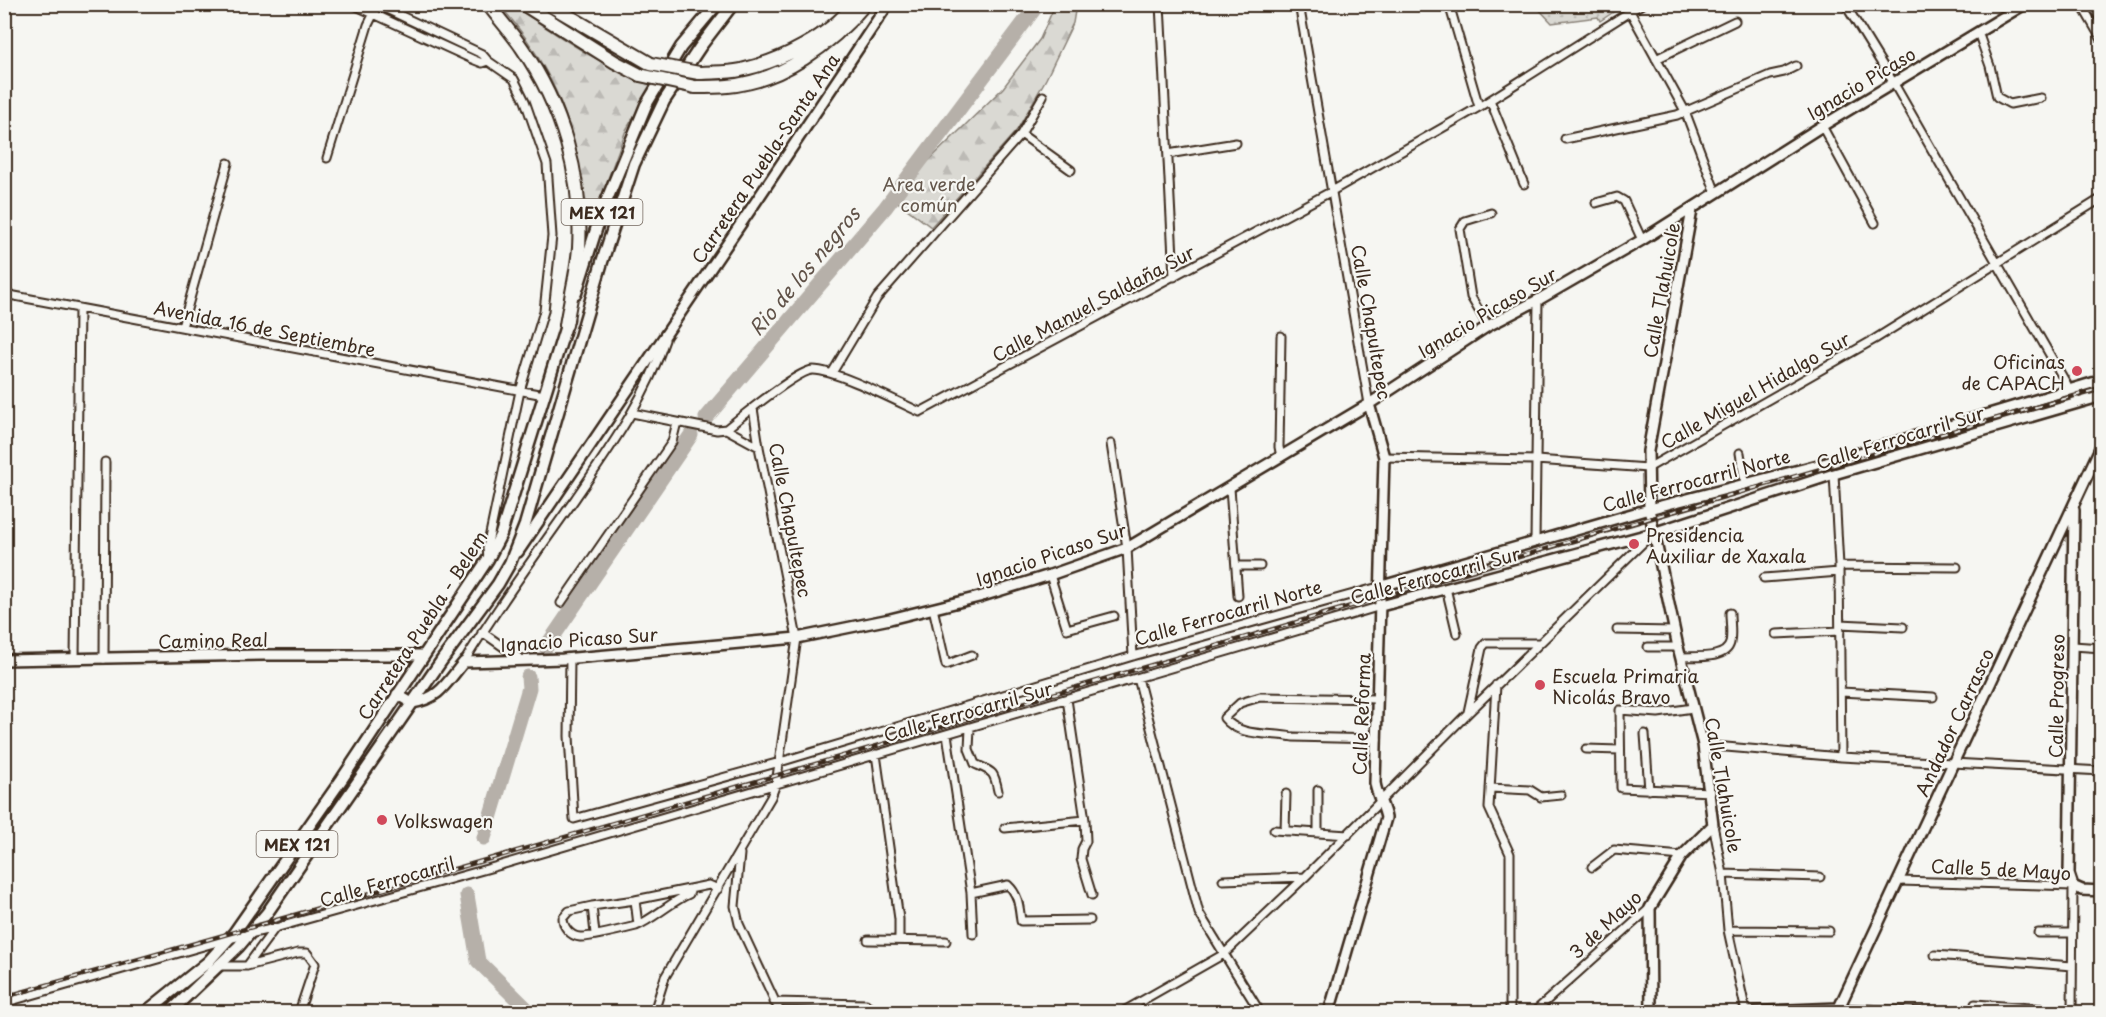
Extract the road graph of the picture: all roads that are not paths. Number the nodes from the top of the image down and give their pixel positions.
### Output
1 (352, 4) edge
2 (488, 4) edge
3 (523, 4) edge
4 (548, 4) edge
5 (717, 4) edge
6 (733, 4) edge
7 (854, 4) edge
8 (865, 4) edge
9 (888, 4) edge
10 (1160, 4) edge
11 (1299, 4) edge
12 (1449, 4) edge
13 (1642, 4) edge
14 (1845, 4) edge
15 (2025, 4) edge
16 (2081, 4) edge
17 (377, 5) edge
18 (1628, 8) edge
19 (373, 14) junction
20 (1735, 21) dead end
21 (1978, 32) junction
22 (2102, 40) edge
23 (1656, 59) junction
24 (488, 62) junction
25 (1796, 66) dead end
26 (1893, 82) junction
27 (1043, 96) dead end
28 (2042, 98) dead end
29 (1490, 100) junction
30 (1479, 107) junction
31 (1685, 111) junction
32 (1821, 126) junction
33 (1021, 134) junction
34 (1565, 139) dead end
35 (1236, 143) dead end
36 (1168, 154) junction
37 (327, 158) dead end
38 (228, 163) dead end
39 (1071, 170) dead end
40 (1524, 184) dead end
41 (1332, 192) junction
42 (1716, 193) junction
43 (2102, 198) edge
44 (1596, 203) dead end
45 (1692, 210) junction
46 (1491, 213) dead end
47 (1875, 223) dead end
48 (1642, 240) junction
49 (1998, 264) junction
50 (1174, 277) junction
51 (4, 294) edge
52 (1538, 300) junction
53 (79, 308) junction
54 (566, 325) junction
55 (1488, 326) junction
56 (182, 327) junction
57 (668, 329) junction
58 (1281, 336) dead end
59 (832, 373) junction
60 (2102, 380) edge
61 (2070, 390) junction
62 (520, 391) junction
63 (544, 395) junction
64 (2102, 396) edge
65 (2076, 402) junction
66 (1369, 404) junction
67 (753, 408) junction
68 (632, 413) junction
69 (677, 422) junction
70 (726, 429) junction
71 (1111, 444) dead end
72 (2102, 444) edge
73 (759, 447) junction
74 (1740, 453) dead end
75 (1281, 457) junction
76 (1384, 457) junction
77 (1536, 460) junction
78 (105, 462) dead end
79 (1648, 468) junction
80 (1834, 474) junction
81 (1745, 484) junction
82 (1230, 488) junction
83 (2074, 506) junction
84 (1649, 508) junction
85 (1653, 533) junction
86 (1535, 542) junction
87 (1127, 548) junction
88 (488, 559) junction
89 (510, 563) junction
90 (1236, 566) junction
91 (1260, 566) dead end
92 (1957, 567) dead end
93 (1839, 569) junction
94 (1050, 575) junction
95 (1764, 578) dead end
96 (1382, 586) junction
97 (1446, 588) junction
98 (1238, 596) dead end
99 (561, 603) dead end
100 (1381, 606) junction
101 (933, 608) junction
102 (1730, 613) dead end
103 (1114, 616) dead end
104 (1903, 627) dead end
105 (1840, 628) junction
106 (1617, 630) dead end
107 (1675, 631) junction
108 (482, 632) junction
109 (1457, 634) dead end
110 (1776, 634) dead end
111 (797, 639) junction
112 (1540, 644) junction
113 (2073, 646) junction
114 (1648, 647) dead end
115 (2102, 648) edge
116 (1679, 652) junction
117 (423, 655) junction
118 (972, 655) dead end
119 (1133, 656) junction
120 (75, 659) junction
121 (104, 659) junction
122 (570, 659) junction
123 (4, 660) edge
124 (523, 661) junction
125 (464, 662) junction
126 (1138, 678) junction
127 (1496, 685) junction
128 (1840, 692) junction
129 (397, 694) junction
130 (1933, 697) dead end
131 (1067, 699) junction
132 (1378, 699) junction
133 (412, 704) junction
134 (1693, 708) junction
135 (1468, 713) junction
136 (970, 728) junction
137 (1645, 734) dead end
138 (947, 735) junction
139 (1377, 739) junction
140 (1703, 745) junction
141 (1586, 748) dead end
142 (1620, 750) junction
143 (876, 754) junction
144 (1841, 757) junction
145 (780, 762) junction
146 (1953, 763) junction
147 (2071, 770) junction
148 (2102, 771) edge
149 (776, 784) junction
150 (1490, 788) junction
151 (1318, 790) dead end
152 (1649, 790) junction
153 (998, 791) dead end
154 (1711, 792) junction
155 (1286, 794) dead end
156 (1561, 795) dead end
157 (1381, 801) junction
158 (1085, 820) junction
159 (1713, 825) junction
160 (1005, 828) dead end
161 (1274, 830) dead end
162 (1285, 831) junction
163 (1318, 833) junction
164 (1348, 835) junction
165 (741, 851) junction
166 (1682, 856) junction
167 (1592, 867) dead end
168 (1723, 874) junction
169 (1305, 877) junction
170 (1820, 877) dead end
171 (1223, 880) dead end
172 (1899, 881) junction
173 (2073, 886) junction
174 (691, 889) junction
175 (718, 889) junction
176 (2102, 891) edge
177 (670, 892) junction
178 (971, 893) junction
179 (1092, 895) dead end
180 (635, 900) junction
181 (673, 902) junction
182 (592, 906) junction
183 (1650, 908) junction
184 (1090, 920) dead end
185 (638, 925) junction
186 (274, 928) junction
187 (1728, 930) junction
188 (1829, 931) dead end
189 (2038, 933) dead end
190 (2072, 933) junction
191 (250, 934) junction
192 (595, 934) junction
193 (974, 934) dead end
194 (228, 939) junction
195 (899, 939) junction
196 (868, 940) dead end
197 (946, 941) dead end
198 (1224, 954) junction
199 (1935, 955) dead end
200 (208, 962) junction
201 (247, 966) junction
202 (2072, 966) junction
203 (219, 967) junction
204 (774, 1002) junction
205 (6, 1003) edge
206 (1837, 1010) edge
207 (10, 1012) edge
208 (146, 1012) edge
209 (170, 1012) edge
210 (298, 1012) edge
211 (654, 1012) edge
212 (780, 1012) edge
213 (869, 1012) edge
214 (1122, 1012) edge
215 (1260, 1012) edge
216 (1329, 1012) edge
217 (1510, 1012) edge
218 (1534, 1012) edge
219 (1651, 1012) edge
220 (1745, 1012) edge
221 (1923, 1012) edge
222 (1939, 1012) edge
223 (1975, 1012) edge
224 (2072, 1012) edge

1 - 19 street
2 - 54 highway
3 - 8 highway, bridge
4 - 7 highway, bridge
5 - 54 main road, Carretera Puebla - Belem / MEX 121
6 - 89 main road, Carretera Puebla - Belem / MEX 121
9 - 57 main road, Carretera Puebla-Santa Ana
10 - 36 street
11 - 41 street, Calle Chapultepec
12 - 30 street
13 - 18 street, Calle Manuel Saldaña Sur
14 - 26 street
15 - 21 main road, Ignacio Picaso
16 - 22 street
17 - 19 street
17 - 24 street
18 - 23 street
18 - 29 street, Calle Manuel Saldaña Sur
19 - 24 street
19 - 37 street
20 - 23 street
21 - 26 main road, Ignacio Picaso
21 - 28 street
23 - 31 street
24 - 62 street
25 - 31 street
26 - 32 main road, Ignacio Picaso
26 - 49 street
27 - 33 street
29 - 30 street, Calle Manuel Saldaña Sur
29 - 40 street
30 - 41 street, Calle Manuel Saldaña Sur
31 - 34 street
31 - 42 street
32 - 42 main road, Ignacio Picaso
32 - 47 street
33 - 39 street
33 - 59 street
35 - 36 street
36 - 50 street
38 - 56 street
41 - 50 street, Calle Manuel Saldaña Sur
41 - 66 street, Calle Chapultepec
42 - 45 main road, Ignacio Picaso Sur
43 - 49 street, Calle Miguel Hidalgo Sur
44 - 48 street
45 - 48 main road, Ignacio Picaso Sur
45 - 79 main road, Calle Tlahuicole
46 - 55 street
48 - 52 main road, Ignacio Picaso Sur
49 - 61 street
49 - 79 street, Calle Miguel Hidalgo Sur
50 - 59 street, Calle Manuel Saldaña Sur
51 - 53 street, Avenida 16 de Septiembre
52 - 55 main road, Ignacio Picaso Sur
52 - 77 street
53 - 56 street, Avenida 16 de Septiembre
53 - 120 street
54 - 63 main road, Carretera Puebla - Belem / MEX 121
55 - 66 main road, Ignacio Picaso Sur
56 - 62 street, Avenida 16 de Septiembre
57 - 68 street
57 - 89 main road, Carretera Puebla-Santa Ana
58 - 75 street
59 - 67 street, Calle Manuel Saldaña Sur
60 - 61 main road, Calle Ferrocarril Norte
61 - 65 street
61 - 81 main road, Calle Ferrocarril Norte
62 - 63 street, Avenida 16 de Septiembre
62 - 88 street
63 - 88 main road, Carretera Puebla - Belem / MEX 121
64 - 65 main road, Calle Ferrocarril Sur
65 - 80 main road, Calle Ferrocarril Sur
66 - 75 main road, Ignacio Picaso Sur
66 - 76 main road, Calle Chapultepec
67 - 70 street, Calle Manuel Saldaña Sur
67 - 73 street, Calle Chapultepec
68 - 69 street
68 - 108 street
69 - 70 street
69 - 99 street
70 - 73 street
71 - 87 street
72 - 83 main road, Andador Carrasco
73 - 111 street, Calle Chapultepec
74 - 81 street
75 - 82 main road, Ignacio Picaso Sur
76 - 77 street, Calle Miguel Hidalgo Sur
76 - 96 main road, Calle Chapultepec
77 - 79 street, Calle Miguel Hidalgo Sur
77 - 86 street
78 - 121 street
79 - 84 main road, Calle Tlahuicole
80 - 85 main road, Calle Ferrocarril Sur
80 - 93 street
81 - 84 main road, Calle Ferrocarril Norte
82 - 87 main road, Ignacio Picaso Sur
82 - 90 street
83 - 113 main road, Calle Progreso
83 - 146 main road, Andador Carrasco
84 - 85 main road, Calle Tlahuicole
84 - 86 main road, Calle Ferrocarril Norte
85 - 97 main road, Calle Ferrocarril Sur
85 - 107 main road, Calle Tlahuicole
85 - 112 street
86 - 96 main road, Calle Ferrocarril Norte
87 - 94 main road, Ignacio Picaso Sur
87 - 119 street
88 - 117 main road, Carretera Puebla - Belem / MEX 121
89 - 133 main road, Carretera Puebla - Belem / MEX 121
90 - 91 street
90 - 98 street
92 - 93 street
93 - 95 street
93 - 105 street
94 - 101 main road, Ignacio Picaso Sur
94 - 103 street
96 - 100 main road, Calle Reforma
96 - 119 street, Calle Ferrocarril Norte
97 - 100 main road, Calle Ferrocarril Sur
97 - 109 street
100 - 126 street, Calle Ferrocarril Sur
100 - 132 main road, Calle Reforma
101 - 111 main road, Ignacio Picaso Sur
101 - 118 street
102 - 116 street
104 - 105 street
105 - 110 street
105 - 128 street
106 - 107 street
107 - 116 main road, Calle Tlahuicole
108 - 124 street
108 - 125 street
111 - 122 main road, Ignacio Picaso Sur
111 - 145 street, Calle Chapultepec
112 - 127 street
112 - 135 street
113 - 115 street
113 - 147 main road, Calle Progreso
114 - 116 street
116 - 134 main road, Calle Tlahuicole
117 - 121 main road, Camino Real
117 - 129 main road, Carretera Puebla - Belem / MEX 121
119 - 145 street, Calle Ferrocarril Norte
120 - 121 main road, Camino Real
120 - 123 main road, Camino Real
122 - 124 main road, Ignacio Picaso Sur
122 - 145 street
124 - 125 main road, Ignacio Picaso Sur
125 - 133 main road
126 - 131 street, Calle Ferrocarril Sur
126 - 198 street
127 - 135 street
127 - 150 street
128 - 130 street
128 - 144 street
129 - 133 main road
129 - 194 main road, Carretera Puebla - Belem / MEX 121
131 - 136 street, Calle Ferrocarril Sur
131 - 158 street
132 - 139 main road, Calle Reforma
132 - 139 street
133 - 191 main road, Carretera Puebla - Belem / MEX 121
134 - 140 main road, Calle Tlahuicole
134 - 142 street
135 - 157 street
136 - 138 street, Calle Ferrocarril Sur
136 - 153 street
137 - 152 street
138 - 143 street, Calle Ferrocarril Sur
138 - 178 street
139 - 157 main road, Calle Reforma
140 - 144 street
140 - 154 main road, Calle Tlahuicole
141 - 142 street
142 - 152 street
143 - 149 street, Calle Ferrocarril Sur
143 - 195 street
144 - 146 street
145 - 149 street, Calle Chapultepec
146 - 147 street
146 - 172 main road, Andador Carrasco
147 - 148 street
147 - 173 main road, Calle Progreso
149 - 165 street, Calle Chapultepec
149 - 186 street, Calle Ferrocarril
150 - 156 street
150 - 217 street
151 - 163 street
152 - 154 street
154 - 159 main road, Calle Tlahuicole
155 - 162 street
157 - 164 street
157 - 216 main road, Calle Reforma
158 - 160 street
158 - 179 street
159 - 166 main road, 3 de Mayo
159 - 168 street, Calle Tlahuicole
161 - 162 street
162 - 163 street
163 - 164 street
164 - 169 street
165 - 175 street, Calle Chapultepec
165 - 204 street
166 - 167 street
166 - 183 main road, 3 de Mayo
168 - 170 street
168 - 187 street, Calle Tlahuicole
169 - 171 street
169 - 198 street
172 - 173 street, Calle 5 de Mayo
172 - 206 main road, Andador Carrasco
173 - 176 main road, Calle 5 de Mayo
173 - 190 street
174 - 175 street
174 - 177 street
174 - 181 street
175 - 211 street, Calle Chapultepec
177 - 180 street
177 - 181 street
178 - 184 street
178 - 193 street
180 - 182 street
180 - 185 street
181 - 185 street
182 - 192 street
182 - 192 street
183 - 218 street, 3 de Mayo
183 - 219 main road
185 - 192 street
186 - 191 street, Calle Ferrocarril
186 - 201 street
187 - 188 street
187 - 220 street, Calle Tlahuicole
189 - 190 street
190 - 202 street
191 - 194 street, Calle Ferrocarril
191 - 203 main road, Carretera Puebla - Belem / MEX 121
194 - 200 main road, Carretera Puebla - Belem / MEX 121
194 - 205 street, Calle Ferrocarril
195 - 196 street
195 - 197 street
198 - 214 street
198 - 215 street
199 - 202 street
200 - 203 street
200 - 208 main road, Carretera Puebla - Belem / MEX 121
201 - 203 street
201 - 210 street
202 - 224 street
203 - 209 main road, Carretera Puebla - Belem / MEX 121
204 - 212 street
204 - 213 street
205 - 207 street
206 - 220 main road
206 - 221 street
221 - 222 street
223 - 224 street

